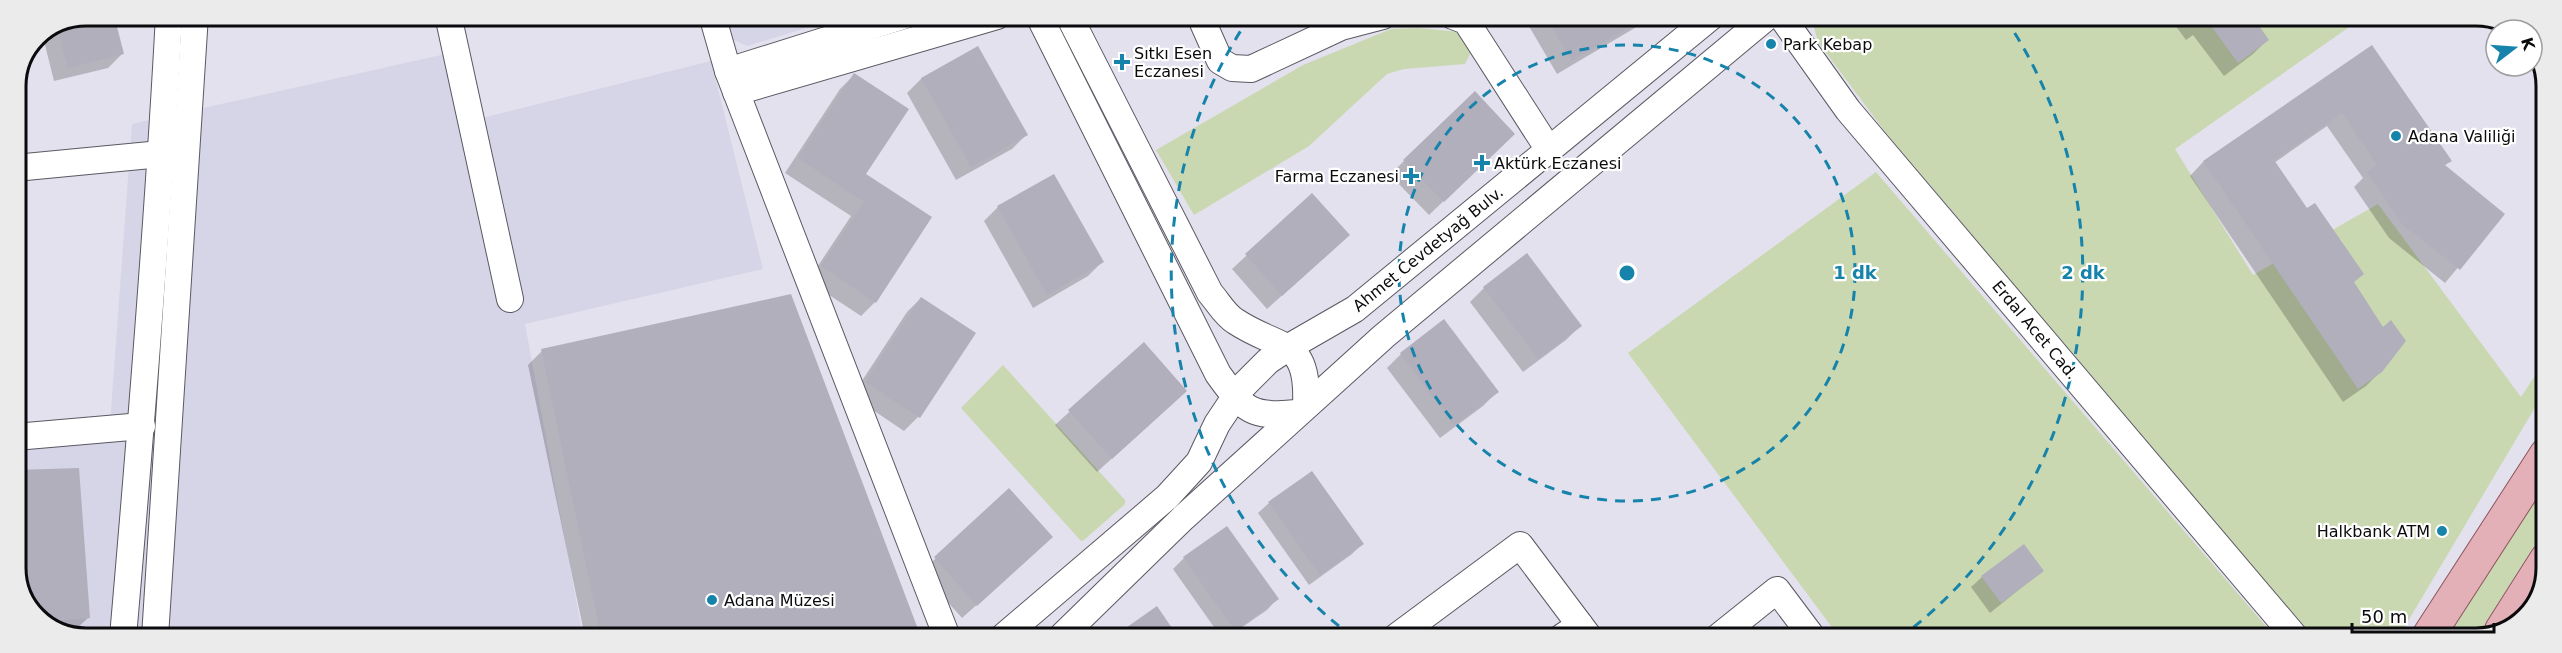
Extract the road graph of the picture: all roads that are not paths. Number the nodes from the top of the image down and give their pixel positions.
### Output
1 (168, 26) edge
2 (194, 26) edge
3 (450, 26) edge
4 (715, 26) edge
5 (877, 26) edge
6 (956, 26) edge
7 (1044, 26) edge
8 (1074, 26) edge
9 (1204, 26) edge
10 (1343, 26) edge
11 (1469, 26) edge
12 (1700, 26) edge
13 (1756, 26) edge
14 (1788, 26) edge
15 (732, 81) junction
16 (1549, 150) junction
17 (161, 154) junction
18 (26, 167) edge
19 (510, 299) dead end
20 (1288, 346) junction
21 (1234, 397) junction
22 (1301, 409) junction
23 (142, 426) junction
24 (26, 436) edge
25 (2536, 469) edge
26 (2535, 576) edge
27 (2509, 617) edge
28 (124, 628) edge
29 (155, 628) edge
30 (944, 628) edge
31 (1014, 628) edge
32 (1070, 628) edge
33 (1416, 628) edge
34 (1574, 628) edge
35 (1730, 628) edge
36 (1806, 628) edge
37 (2288, 628) edge
38 (2433, 628) edge

1 - 17 street
2 - 29 street
3 - 19 street
4 - 15 street
5 - 15 street
6 - 15 street
7 - 21 street
8 - 20 street
9 - 10 street
11 - 16 street
12 - 16 street, Ahmet Cevdetyağ Bulv.
13 - 22 street
14 - 37 street, Erdal Acet Cad.
15 - 30 street
16 - 20 street, Ahmet Cevdetyağ Bulv.
17 - 18 street
17 - 23 street
20 - 21 street, Ahmet Cevdetyağ Bulv.
20 - 22 street
21 - 22 street
21 - 31 street, Ahmet Cevdetyağ Bulv.
22 - 32 street
23 - 24 street
23 - 28 street
25 - 38 main road
26 - 27 main road
33 - 34 street
35 - 36 street

